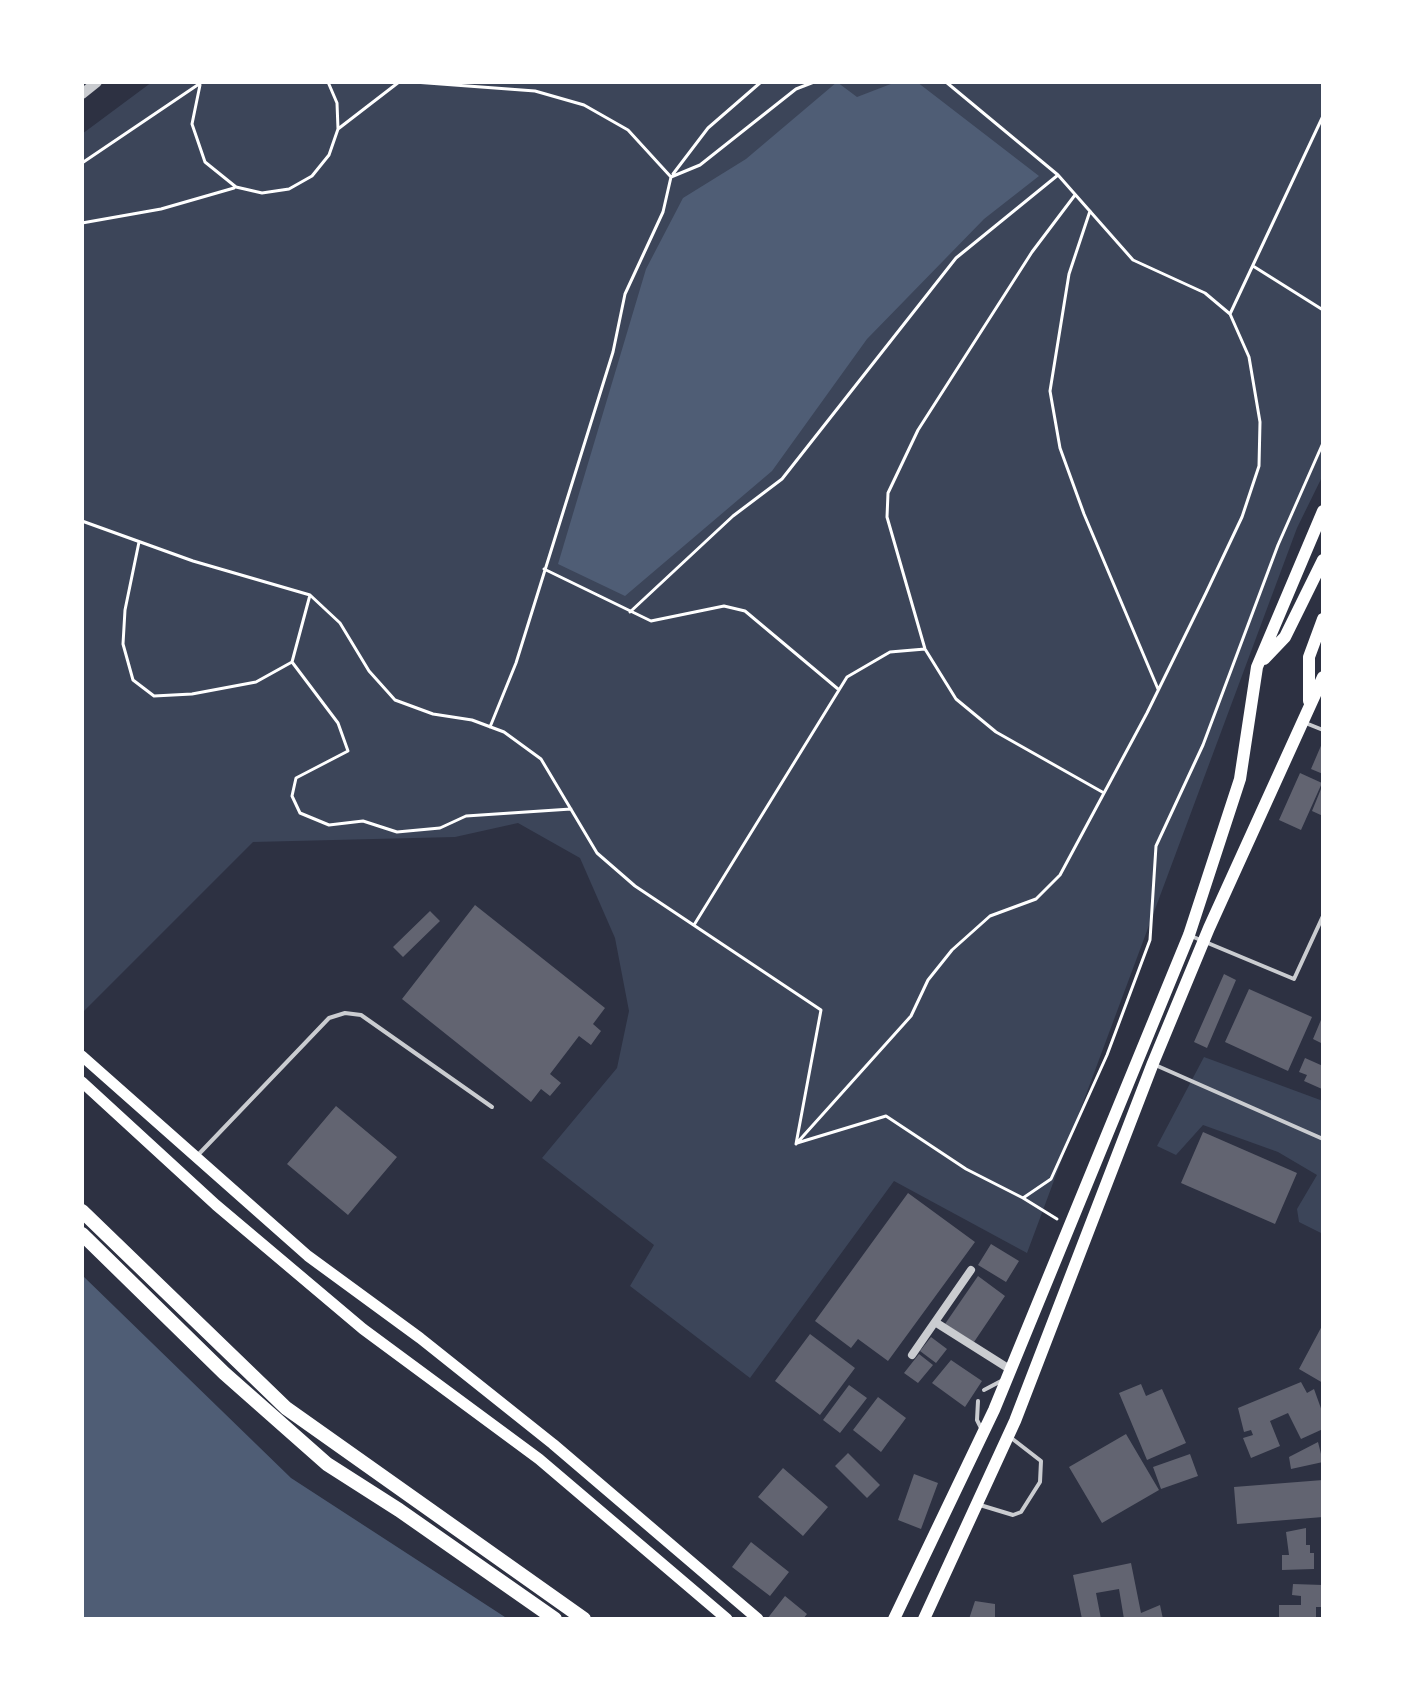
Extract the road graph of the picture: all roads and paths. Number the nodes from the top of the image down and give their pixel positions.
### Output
1 (97, 82) edge
2 (328, 82) edge
3 (399, 82) edge
4 (414, 82) edge
5 (761, 82) edge
6 (814, 82) edge
7 (946, 82) edge
8 (201, 83) edge
9 (82, 94) edge
10 (1323, 116) edge
11 (338, 129) junction
12 (82, 163) edge
13 (1058, 175) junction
14 (671, 177) junction
15 (236, 187) junction
16 (1076, 195) junction
17 (1090, 211) junction
18 (82, 223) edge
19 (1253, 266) junction
20 (1323, 310) edge
21 (1230, 314) junction
22 (1323, 443) edge
23 (1323, 511) edge
24 (82, 521) edge
25 (139, 542) junction
26 (1323, 560) edge
27 (544, 569) junction
28 (310, 595) junction
29 (630, 612) junction
30 (1323, 620) edge
31 (925, 649) junction
32 (292, 662) junction
33 (1257, 667) junction
34 (1323, 677) edge
35 (1158, 689) junction
36 (839, 690) junction
37 (1309, 709) junction
38 (1303, 722) junction
39 (490, 727) junction
40 (1323, 730) edge
41 (1104, 793) junction
42 (571, 809) junction
43 (1323, 916) edge
44 (694, 925) junction
45 (1189, 935) junction
46 (1205, 940) junction
47 (82, 1056) edge
48 (1136, 1058) junction
49 (1153, 1063) junction
50 (82, 1082) edge
51 (492, 1107) dead end
52 (1323, 1139) edge
53 (796, 1144) junction
54 (195, 1158) junction
55 (1023, 1198) junction
56 (82, 1211) edge
57 (1070, 1228) junction
58 (82, 1234) edge
59 (971, 1270) dead end
60 (935, 1322) junction
61 (912, 1355) dead end
62 (1009, 1374) junction
63 (984, 1390) dead end
64 (978, 1401) dead end
65 (983, 1432) junction
66 (1008, 1435) junction
67 (977, 1504) junction
68 (555, 1619) edge
69 (584, 1619) edge
70 (727, 1619) edge
71 (758, 1619) edge
72 (894, 1619) edge
73 (924, 1619) edge

1 - 9 street
2 - 11 path
3 - 11 path
4 - 14 path
5 - 14 path
6 - 14 path
7 - 13 path
8 - 12 path
8 - 15 path
10 - 19 path
11 - 15 path
13 - 16 path
13 - 29 path
14 - 27 path
15 - 18 path
16 - 17 path
16 - 31 path
17 - 21 path
17 - 35 path
19 - 20 path
19 - 21 path
21 - 35 path
22 - 55 path
23 - 33 main road
24 - 25 path
25 - 28 path
25 - 32 path
26 - 33 main road
27 - 29 path
27 - 39 path
28 - 32 path
28 - 39 path
29 - 36 path
30 - 37 main road
31 - 36 path
31 - 41 path
32 - 42 path
33 - 45 main road
34 - 37 main road
35 - 41 path
36 - 44 path
37 - 38 main road
38 - 40 lane
38 - 46 main road
39 - 42 path
41 - 53 path
42 - 44 path
43 - 46 lane
44 - 53 path
45 - 46 lane
45 - 48 main road
46 - 49 main road
47 - 54 main road
48 - 49 lane
48 - 57 main road
49 - 52 lane
49 - 66 main road
50 - 70 main road
51 - 54 lane
53 - 55 path
54 - 71 main road
55 - 57 path
56 - 69 highway
57 - 62 main road
58 - 68 highway
59 - 60 street
60 - 61 street
60 - 62 street
62 - 63 lane
62 - 65 main road
64 - 65 lane
65 - 72 main road
66 - 67 main road
66 - 67 lane
67 - 73 main road

